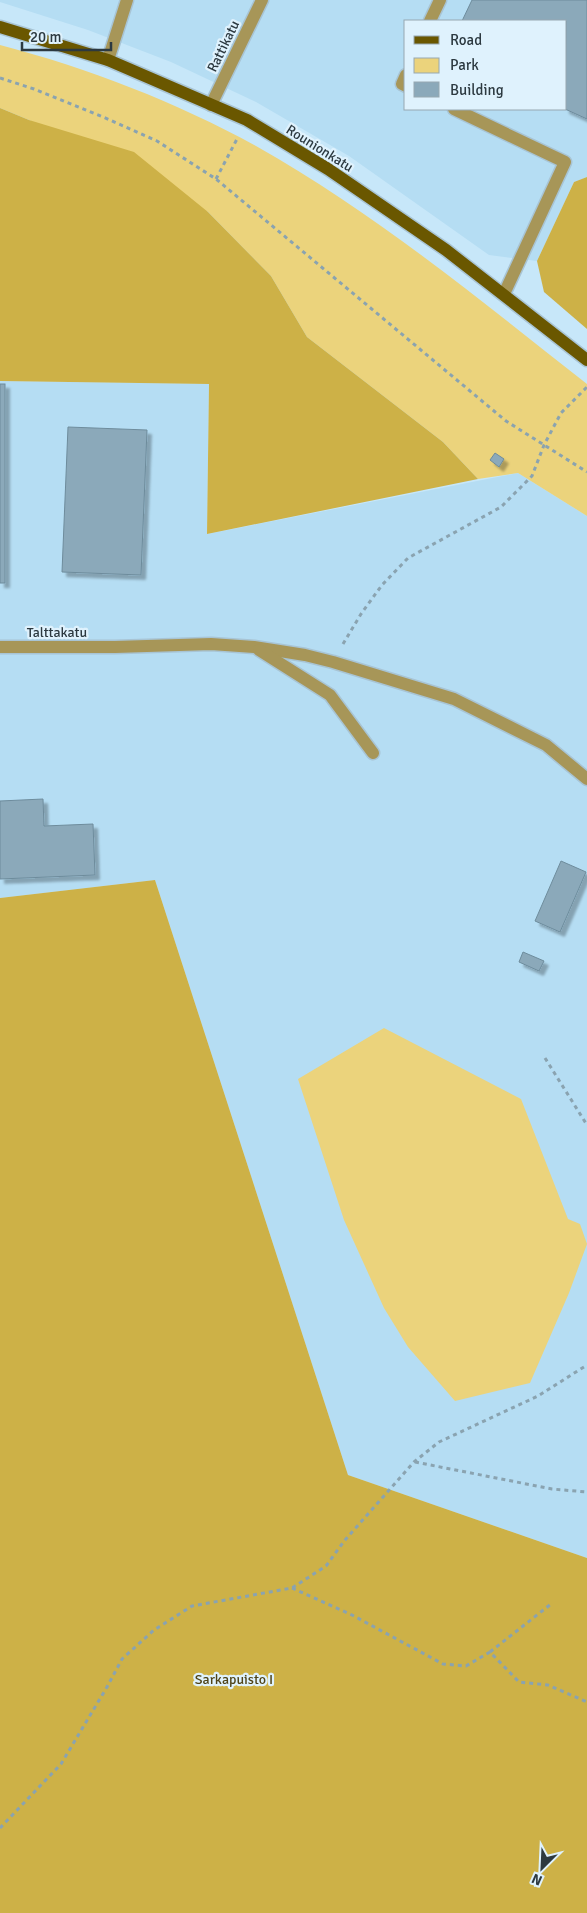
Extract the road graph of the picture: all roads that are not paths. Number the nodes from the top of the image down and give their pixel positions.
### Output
1 (127, 0) edge
2 (262, 0) edge
3 (440, 0) edge
4 (430, 20) edge
5 (0, 26) edge
6 (108, 60) junction
7 (212, 105) junction
8 (456, 110) edge
9 (504, 294) junction
10 (587, 360) edge
11 (0, 647) edge
12 (254, 648) junction
13 (373, 754) dead end
14 (587, 779) edge

1 - 6 street
2 - 7 street, Rattikatu
3 - 4 street
5 - 6 main road, Rounionkatu
6 - 7 main road, Rounionkatu
7 - 9 main road, Rounionkatu
8 - 9 street
9 - 10 main road, Rounionkatu
11 - 12 street, Talttakatu
12 - 13 street
12 - 14 street, Talttakatu

